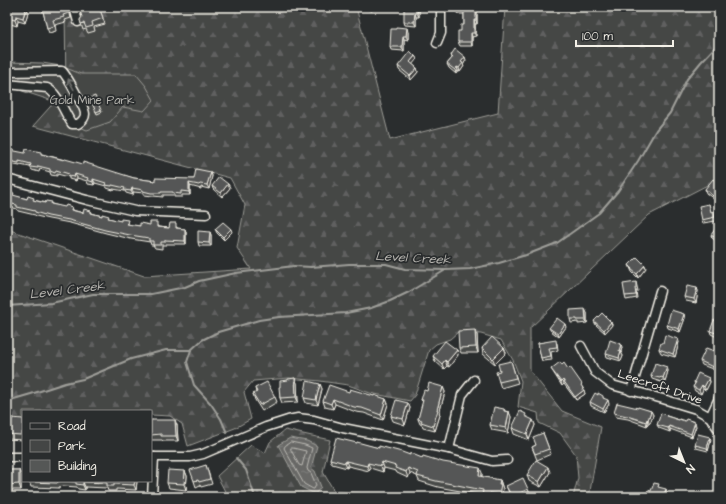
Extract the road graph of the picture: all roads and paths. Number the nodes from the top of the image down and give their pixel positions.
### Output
1 (74, 7) edge
2 (441, 7) edge
3 (78, 22) dead end
4 (437, 43) dead end
5 (7, 74) edge
6 (7, 84) edge
7 (7, 179) edge
8 (206, 214) dead end
9 (660, 291) dead end
10 (581, 346) dead end
11 (474, 380) dead end
12 (631, 390) junction
13 (719, 398) edge
14 (710, 417) junction
15 (719, 430) edge
16 (449, 449) junction
17 (7, 457) edge
18 (22, 457) edge
19 (153, 457) edge
20 (507, 460) dead end
21 (152, 497) edge

1 - 3 street
2 - 4 street
6 -> 5 street
7 - 8 street
9 - 12 street
10 - 12 street, Leecroft Drive
11 - 16 street
12 - 14 street, Leecroft Drive
13 - 14 street
14 - 15 street, Leecroft Drive
16 - 19 street
16 - 20 street
17 - 18 street
19 - 21 street

